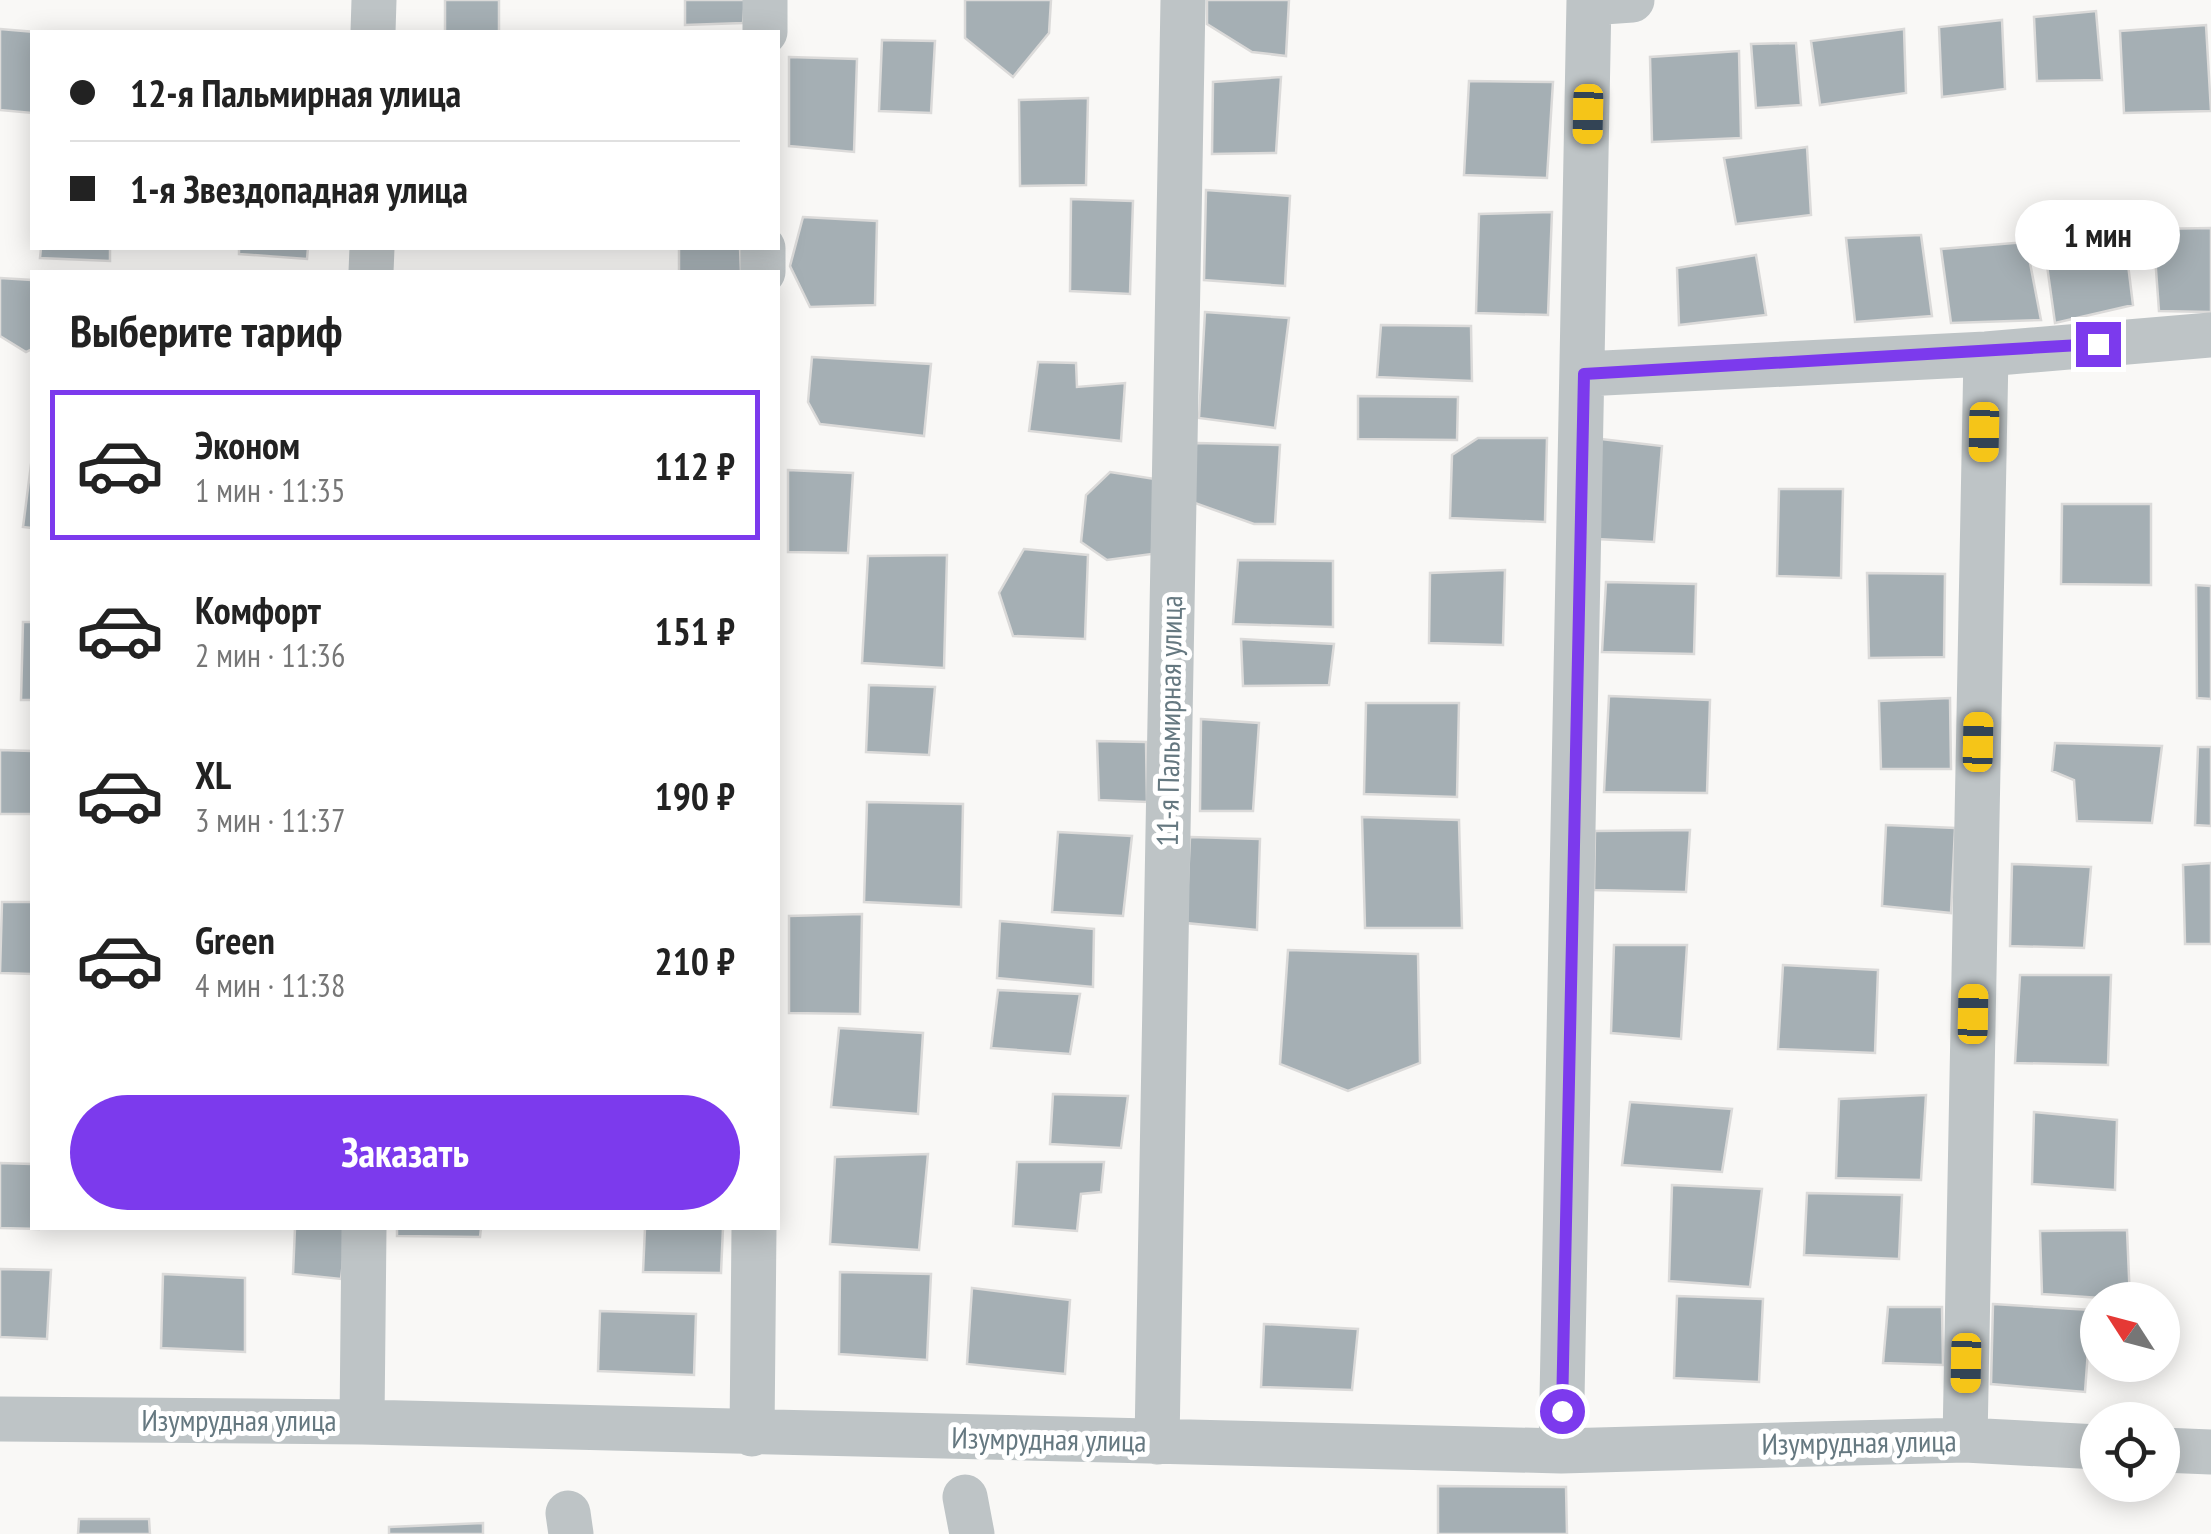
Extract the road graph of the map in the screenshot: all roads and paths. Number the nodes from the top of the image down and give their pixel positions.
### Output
1 (374, 0) edge
2 (766, 0) edge
3 (1183, 0) edge
4 (1604, 1) edge
5 (374, 30) edge
6 (765, 30) edge
7 (2211, 335) edge
8 (1986, 354) junction
9 (1584, 374) junction
10 (364, 1230) edge
11 (754, 1230) edge
12 (0, 1419) edge
13 (362, 1422) junction
14 (752, 1434) junction
15 (1965, 1440) junction
16 (1157, 1442) junction
17 (2080, 1446) edge
18 (1562, 1450) junction
19 (2180, 1451) edge
20 (2211, 1452) edge

1 - 5 street
2 - 6 street
3 - 16 street, 11-я Пальмирная улица
4 - 9 street
7 - 8 street
8 - 9 street
8 - 15 street
9 - 18 street
10 - 13 street
11 - 14 street
12 - 13 street, Изумрудная улица
13 - 14 street, Изумрудная улица
14 - 16 street, Изумрудная улица
15 - 17 street, Изумрудная улица
15 - 18 street, Изумрудная улица
16 - 18 street, Изумрудная улица
19 - 20 street

